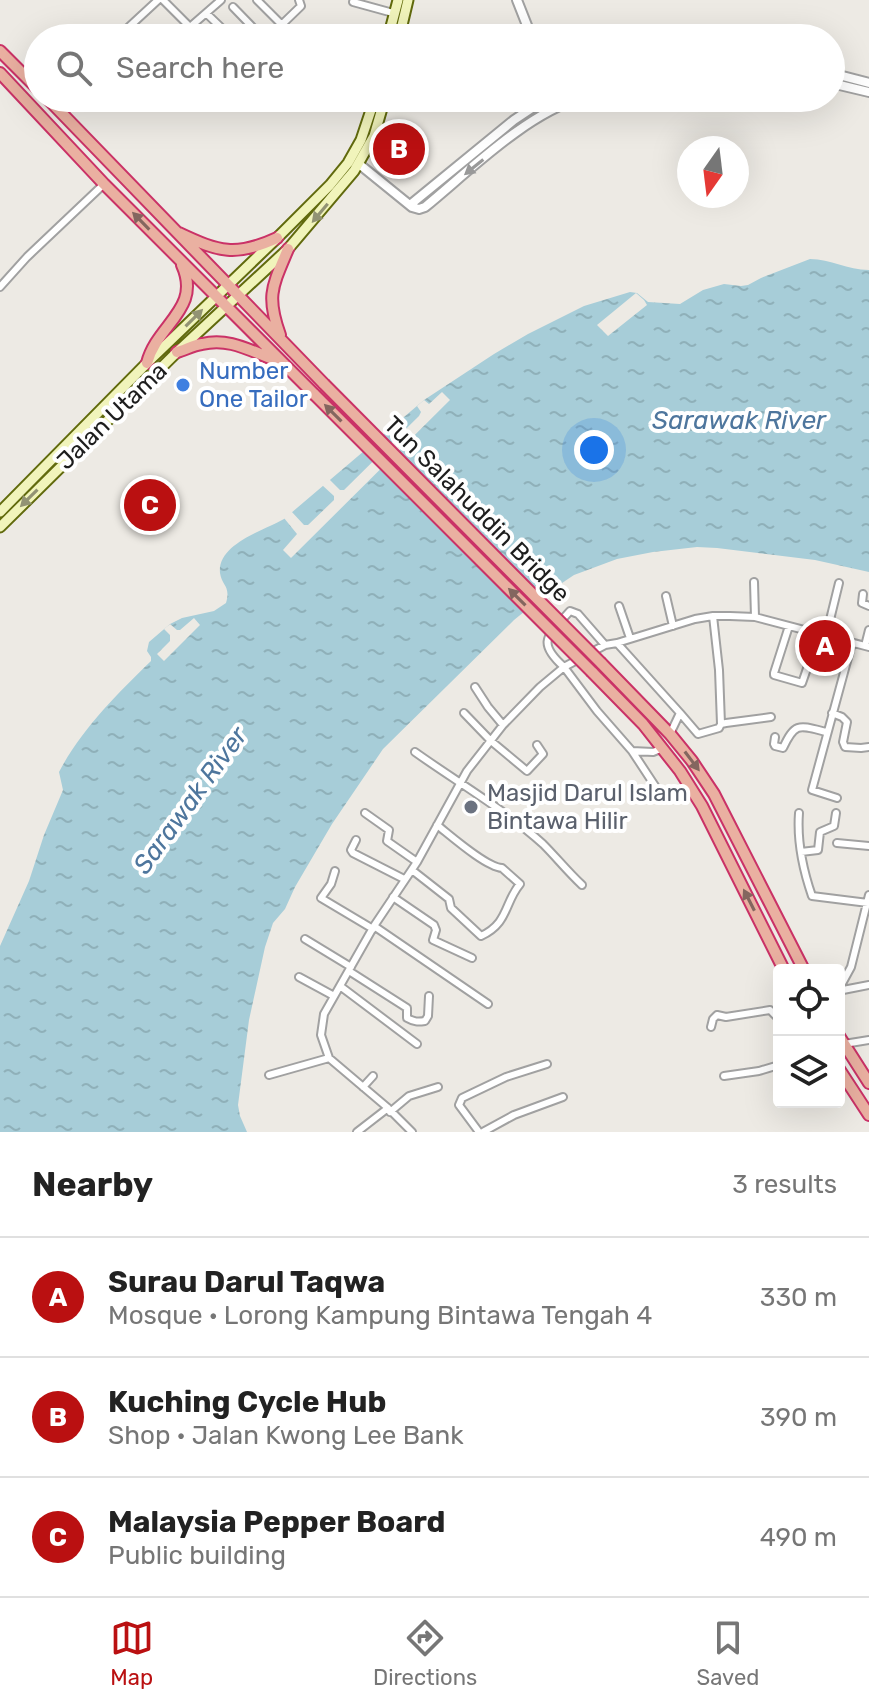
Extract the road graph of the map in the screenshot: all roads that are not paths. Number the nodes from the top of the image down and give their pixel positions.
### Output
1 (160, 0) edge
2 (221, 0) edge
3 (257, 0) edge
4 (299, 0) edge
5 (387, 0) edge
6 (398, 0) edge
7 (408, 0) edge
8 (517, 0) edge
9 (353, 2) dead end
10 (233, 7) dead end
11 (388, 12) junction
12 (207, 14) junction
13 (133, 24) edge
14 (187, 24) edge
15 (194, 24) edge
16 (217, 24) edge
17 (251, 24) edge
18 (281, 24) edge
19 (283, 24) edge
20 (388, 24) edge
21 (402, 24) edge
22 (526, 24) edge
23 (0, 51) edge
24 (0, 73) edge
25 (24, 75) edge
26 (845, 77) edge
27 (869, 83) edge
28 (845, 86) edge
29 (869, 92) edge
30 (24, 99) edge
31 (37, 112) edge
32 (63, 112) edge
33 (371, 112) edge
34 (381, 112) edge
35 (525, 112) edge
36 (551, 112) edge
37 (359, 164) junction
38 (104, 184) junction
39 (410, 205) junction
40 (174, 231) junction
41 (277, 238) junction
42 (288, 249) junction
43 (177, 257) junction
44 (228, 286) junction
45 (0, 287) edge
46 (237, 295) junction
47 (215, 297) junction
48 (225, 306) junction
49 (281, 339) junction
50 (177, 352) junction
51 (147, 363) junction
52 (283, 363) junction
53 (0, 512) edge
54 (0, 527) edge
55 (754, 582) dead end
56 (839, 583) dead end
57 (863, 594) dead end
58 (666, 596) dead end
59 (619, 606) dead end
60 (869, 606) edge
61 (713, 616) junction
62 (755, 617) junction
63 (673, 626) junction
64 (789, 626) junction
65 (869, 630) edge
66 (822, 635) junction
67 (630, 638) junction
68 (617, 643) junction
69 (852, 643) junction
70 (605, 645) junction
71 (867, 646) edge
72 (564, 667) junction
73 (475, 687) dead end
74 (464, 713) dead end
75 (680, 713) junction
76 (832, 713) junction
77 (771, 717) dead end
78 (721, 724) junction
79 (503, 725) junction
80 (826, 732) junction
81 (670, 734) junction
82 (775, 737) dead end
83 (491, 741) junction
84 (537, 745) dead end
85 (869, 747) edge
86 (663, 748) junction
87 (632, 751) junction
88 (415, 752) dead end
89 (460, 781) junction
90 (657, 789) dead end
91 (837, 798) dead end
92 (365, 813) dead end
93 (799, 813) dead end
94 (836, 813) dead end
95 (437, 825) junction
96 (356, 840) dead end
97 (837, 843) dead end
98 (869, 846) edge
99 (801, 852) junction
100 (417, 862) junction
101 (412, 870) junction
102 (335, 871) dead end
103 (404, 879) junction
104 (582, 885) dead end
105 (869, 895) edge
106 (393, 897) junction
107 (868, 903) edge
108 (374, 928) junction
109 (305, 939) dead end
110 (472, 958) dead end
111 (781, 964) edge
112 (801, 964) edge
113 (350, 969) junction
114 (299, 977) dead end
115 (845, 978) edge
116 (869, 985) edge
117 (340, 986) junction
118 (845, 990) edge
119 (334, 996) junction
120 (429, 996) dead end
121 (488, 1004) dead end
122 (773, 1013) edge
123 (711, 1027) dead end
124 (845, 1040) edge
125 (869, 1040) edge
126 (417, 1044) dead end
127 (845, 1045) edge
128 (329, 1058) junction
129 (547, 1064) dead end
130 (773, 1067) edge
131 (269, 1075) dead end
132 (373, 1076) dead end
133 (724, 1076) dead end
134 (845, 1078) edge
135 (869, 1083) edge
136 (363, 1087) junction
137 (438, 1087) dead end
138 (563, 1097) dead end
139 (389, 1110) junction
140 (869, 1115) edge
141 (357, 1132) edge
142 (412, 1132) edge
143 (481, 1132) edge

1 - 13 street
1 - 14 street
2 - 12 street
3 - 18 street
4 - 19 street
5 - 11 street
6 - 11 main road
7 - 21 main road
8 - 22 street
9 - 11 street
10 - 17 street
11 - 20 main road
12 - 15 street
12 - 16 street
23 - 25 highway
24 - 30 highway, Tun Salahuddin Bridge
26 - 27 street
28 - 29 street
31 - 38 highway, Tun Salahuddin Bridge
32 - 40 highway, Tun Salahuddin Bridge
33 - 41 main road, Jalan Utama
34 - 37 main road, Jalan Utama
35 - 39 street
36 -> 39 street
37 - 39 street
37 -> 42 main road, Jalan Utama
43 -> 38 highway, Tun Salahuddin Bridge
38 - 45 street
40 - 41 highway
40 - 44 highway, Tun Salahuddin Bridge
41 - 44 main road, Jalan Utama
42 - 46 main road, Jalan Utama
42 - 49 highway
43 - 47 highway, Tun Salahuddin Bridge
43 - 51 highway
44 - 46 highway, Tun Salahuddin Bridge
44 - 47 main road, Jalan Utama
46 - 48 main road, Jalan Utama
46 - 49 highway, Tun Salahuddin Bridge
47 - 48 highway, Tun Salahuddin Bridge
51 -> 47 main road, Jalan Utama
48 - 50 main road, Jalan Utama
48 - 52 highway, Tun Salahuddin Bridge
49 - 81 highway, Tun Salahuddin Bridge, bridge
50 - 52 highway
50 -> 54 main road, Jalan Utama
51 - 53 main road, Jalan Utama
86 -> 52 highway, Tun Salahuddin Bridge, bridge
55 - 62 street
56 - 66 street
57 - 60 street
58 - 63 street
59 - 67 street
61 - 62 street
61 - 63 street
61 - 78 street
62 - 64 street
63 - 67 street
64 - 66 street
64 - 66 street
65 - 71 street
66 - 69 street
67 - 68 street
68 - 70 street
68 - 75 street
69 - 71 street
69 - 76 street
70 - 72 street
70 - 72 street
72 - 79 street
72 - 87 street
73 - 79 street
74 - 83 street
75 - 78 street
75 - 81 street
76 - 80 street
76 - 85 street
77 - 78 street
79 - 83 street
80 - 82 street
80 - 91 street
81 -> 112 highway, Tun Salahuddin Bridge
83 - 84 street
83 - 89 street
86 - 87 street
111 -> 86 highway, Tun Salahuddin Bridge
87 - 90 street
88 - 89 street
89 - 95 street
89 - 104 street
92 - 100 street
93 - 99 street
94 - 99 street
95 - 100 street
95 - 101 street
96 - 103 street
97 - 98 street
99 - 107 street
100 - 101 street
101 - 103 street
102 - 108 street
103 - 106 street
105 - 107 street
106 - 108 street
106 - 110 street
107 - 115 street
108 - 113 street
108 - 121 street
109 - 113 street
113 - 117 street
113 - 120 street
114 - 119 street
116 - 118 street
117 - 119 street
117 - 126 street
119 - 128 street
122 - 123 street
124 - 125 street
127 - 135 highway
128 - 131 street
128 - 136 street
129 - 143 street
130 - 133 street
132 - 136 street
134 - 140 highway
136 - 139 street
137 - 139 street
138 - 143 street
139 - 141 street
139 - 142 street

